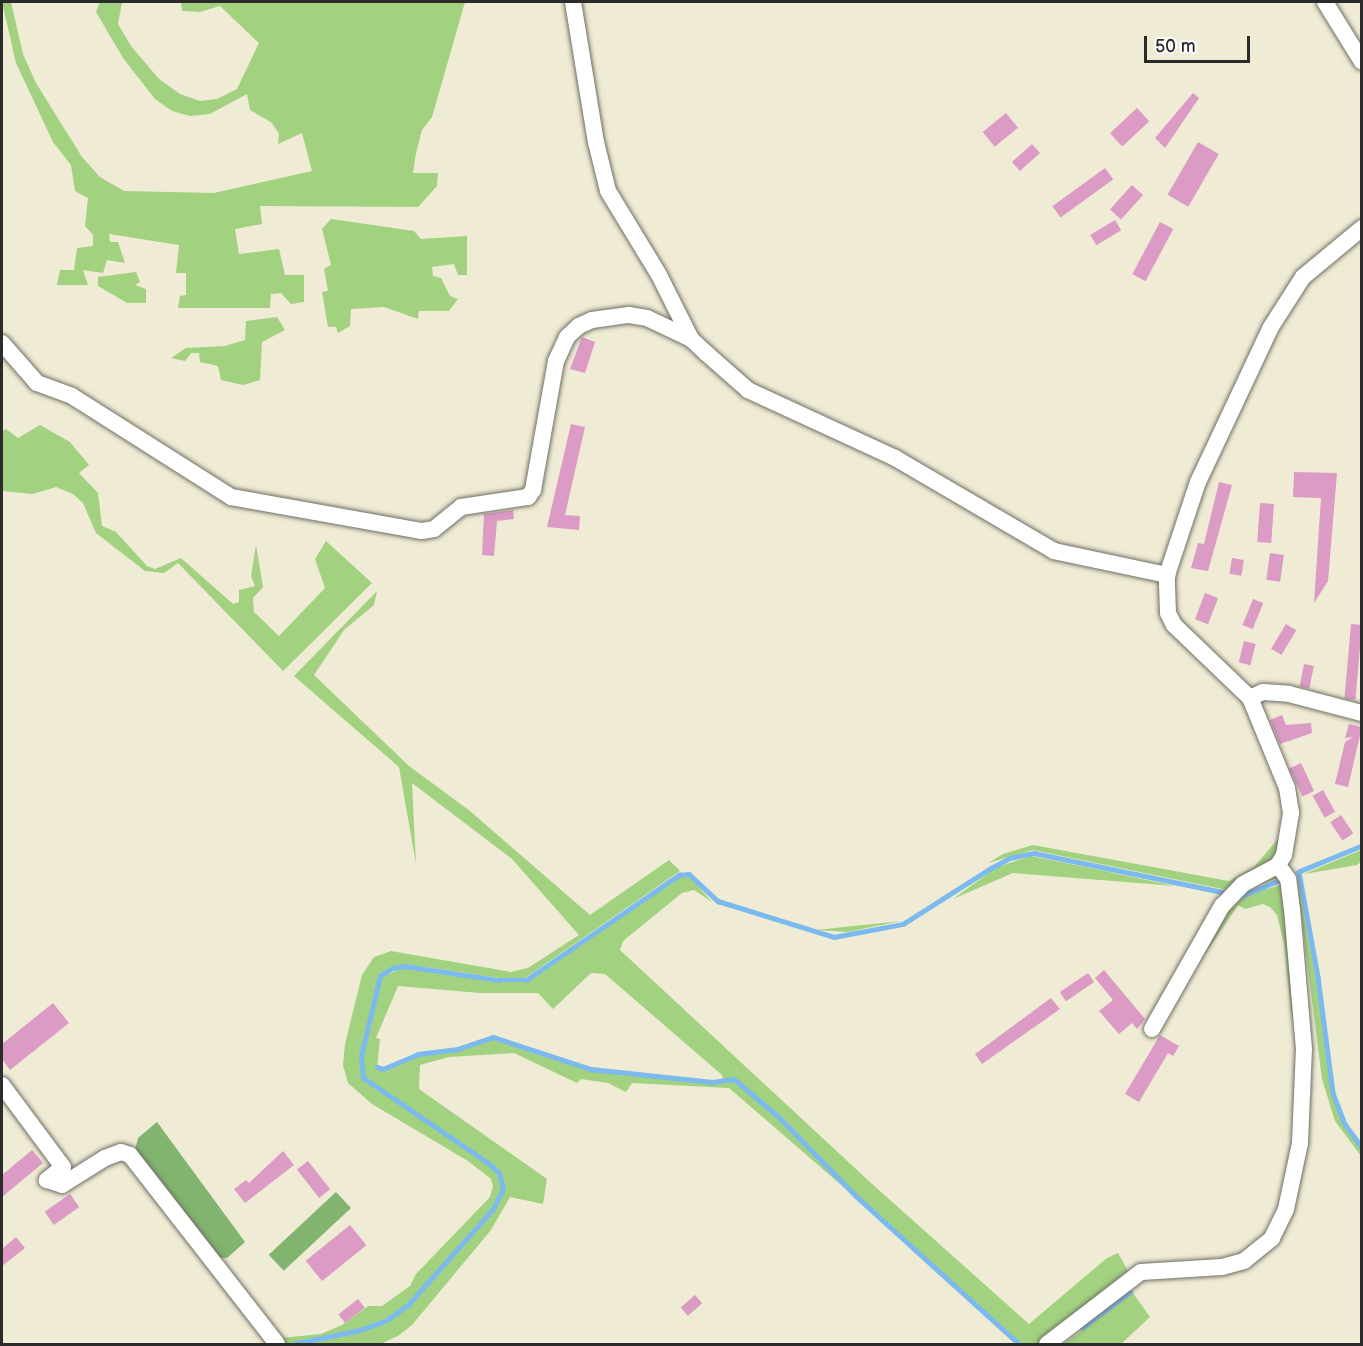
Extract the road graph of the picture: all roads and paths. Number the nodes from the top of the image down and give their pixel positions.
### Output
1 (573, 2) edge
2 (1325, 2) edge
3 (1362, 62) edge
4 (1362, 228) edge
5 (691, 339) junction
6 (2, 343) edge
7 (1167, 575) junction
8 (1250, 698) junction
9 (1362, 713) edge
10 (1278, 865) junction
11 (1152, 1029) dead end
12 (2, 1085) edge
13 (278, 1344) edge
14 (1047, 1344) edge

1 - 5 street
2 - 3 street
4 - 7 street
5 - 6 street
5 - 7 street
7 - 8 street
8 - 9 street
8 - 10 street
10 - 11 street
10 - 14 street
12 - 13 street

